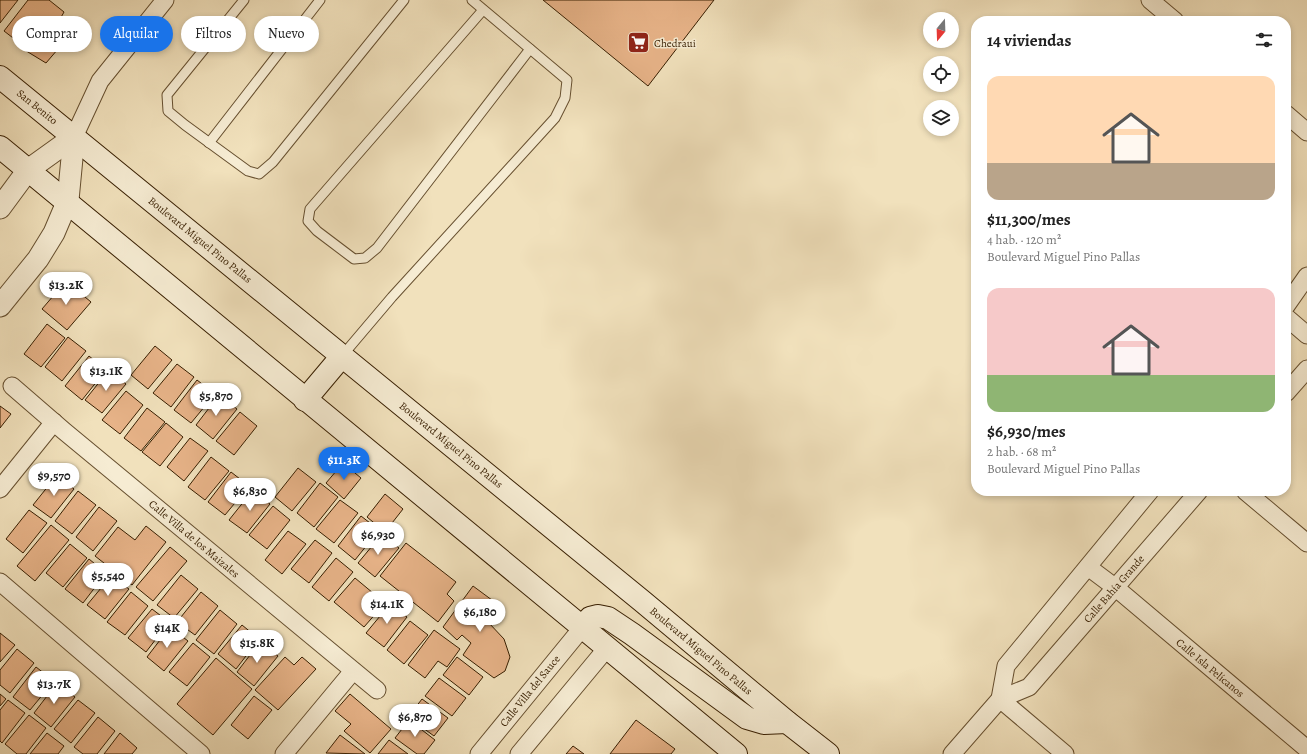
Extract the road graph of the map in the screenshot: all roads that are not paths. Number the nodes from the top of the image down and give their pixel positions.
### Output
1 (165, 0) edge
2 (244, 0) edge
3 (320, 0) edge
4 (404, 0) edge
5 (472, 0) edge
6 (1150, 0) edge
7 (483, 10) junction
8 (1169, 16) edge
9 (530, 49) junction
10 (0, 76) edge
11 (1291, 118) edge
12 (1307, 132) edge
13 (74, 137) junction
14 (209, 143) junction
15 (0, 147) edge
16 (28, 170) junction
17 (67, 202) junction
18 (0, 208) edge
19 (1307, 276) edge
20 (1291, 299) edge
21 (0, 306) edge
22 (1291, 321) edge
23 (1307, 335) edge
24 (342, 356) junction
25 (1307, 369) edge
26 (12, 386) dead end
27 (1291, 387) edge
28 (305, 400) junction
29 (54, 422) junction
30 (0, 489) edge
31 (1146, 496) edge
32 (1195, 496) edge
33 (1251, 496) edge
34 (1307, 543) edge
35 (1088, 567) junction
36 (0, 582) edge
37 (1116, 588) junction
38 (582, 628) junction
39 (607, 648) junction
40 (353, 671) junction
41 (377, 690) dead end
42 (1000, 699) junction
43 (787, 722) junction
44 (1304, 750) edge
45 (201, 754) edge
46 (284, 754) edge
47 (479, 754) edge
48 (518, 754) edge
49 (736, 754) edge
50 (828, 754) edge
51 (952, 754) edge
52 (1065, 754) edge

1 - 13 street
2 - 14 lane
3 - 14 lane
4 - 14 lane
5 - 7 lane
6 - 8 street
7 - 9 lane
7 - 9 lane
9 - 24 lane
10 - 13 main road, San Benito
11 - 12 street
13 - 16 street
13 - 17 street
13 - 24 main road, Boulevard Miguel Pino Pallas
15 - 16 main road
16 - 17 main road
16 - 18 street
17 - 21 street
17 - 28 main road
19 - 20 street
22 - 23 street
24 - 28 main road
24 - 43 main road, Boulevard Miguel Pino Pallas
25 - 27 street
26 - 29 street, Calle Villa de los Maizales
28 - 38 main road
29 - 30 street
29 - 40 street, Calle Villa de los Maizales
31 - 35 street
32 - 37 street, Calle Bahía Grande
33 - 34 street
35 - 37 street, Calle Isla Pelícanos
35 - 42 street
36 - 45 street
37 - 42 street, Calle Bahía Grande
37 - 44 street, Calle Isla Pelícanos
38 - 39 main road
38 - 43 main road
38 - 47 street, Calle Villa del Sauce
39 - 48 street
39 - 49 main road
40 - 41 street, Calle Villa de los Maizales
40 - 46 street
42 - 51 street
42 - 52 street
43 - 50 main road, Boulevard Miguel Pino Pallas

